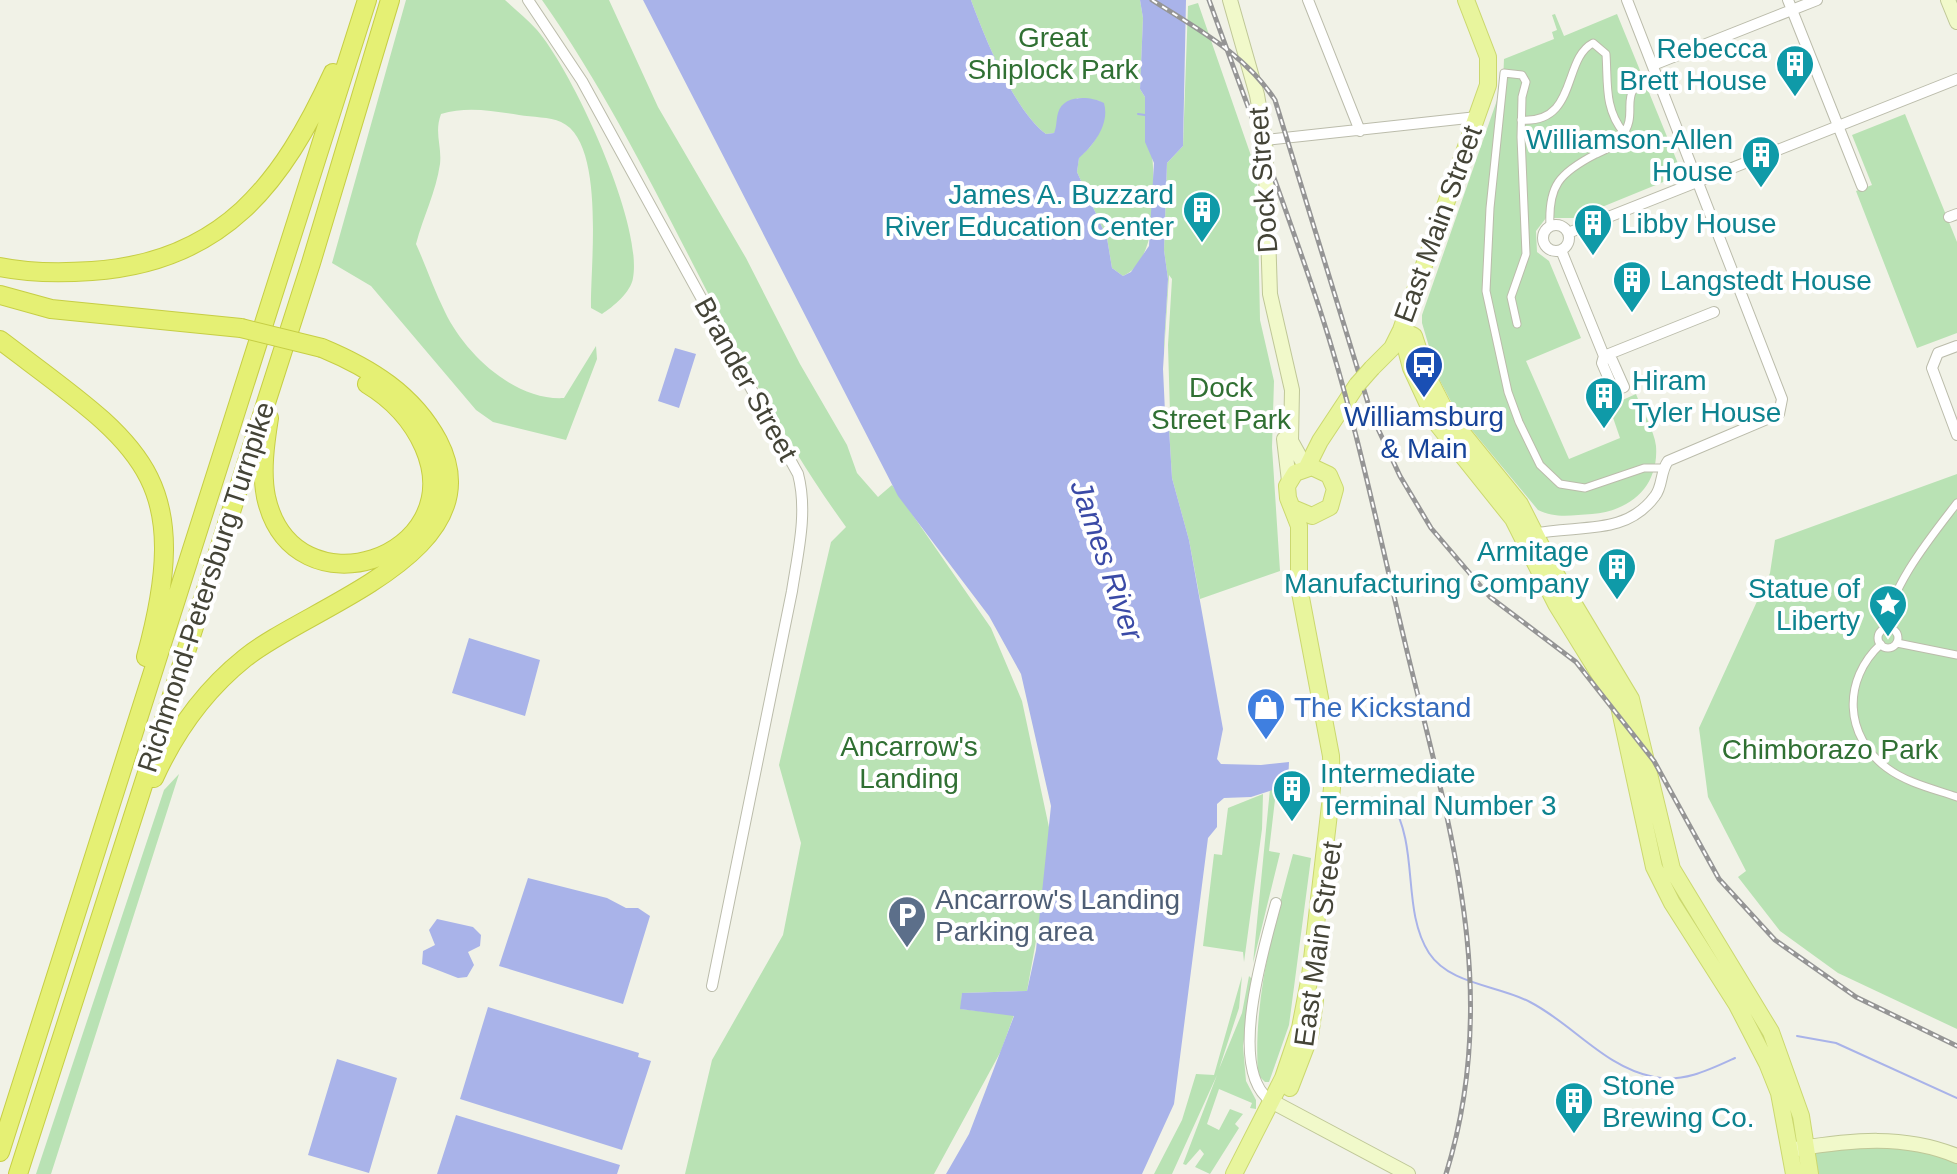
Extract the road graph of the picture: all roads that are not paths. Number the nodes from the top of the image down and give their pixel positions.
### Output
1 (365, 0) edge
2 (390, 0) edge
3 (528, 0) edge
4 (1230, 0) edge
5 (1308, 0) edge
6 (1466, 0) edge
7 (1627, 0) edge
8 (1817, 0) edge
9 (1948, 0) edge
10 (1790, 5) edge
11 (1957, 22) edge
12 (1655, 69) junction
13 (1957, 79) edge
14 (1477, 117) junction
15 (1521, 120) junction
16 (1838, 125) junction
17 (1360, 131) junction
18 (1624, 133) junction
19 (1265, 140) junction
20 (1699, 180) junction
21 (1862, 186) dead end
22 (1550, 226) junction
23 (1568, 233) junction
24 (1561, 250) junction
25 (0, 267) edge
26 (0, 295) edge
27 (300, 296) junction
28 (0, 305) edge
29 (1714, 312) dead end
30 (1274, 316) junction
31 (1517, 324) dead end
32 (1401, 330) junction
33 (240, 333) junction
34 (0, 340) edge
35 (1957, 346) edge
36 (318, 353) junction
37 (1328, 431) junction
38 (1957, 435) edge
39 (1306, 468) junction
40 (1664, 468) junction
41 (1329, 475) junction
42 (1289, 481) junction
43 (1957, 503) edge
44 (1293, 508) junction
45 (1318, 515) junction
46 (1530, 534) junction
47 (1887, 628) junction
48 (1897, 643) junction
49 (1881, 644) junction
50 (1957, 655) edge
51 (1957, 797) edge
52 (107, 812) junction
53 (118, 862) junction
54 (1276, 903) dead end
55 (712, 986) dead end
56 (1275, 1104) junction
57 (1799, 1149) junction
58 (0, 1152) edge
59 (1957, 1156) edge
60 (18, 1174) edge
61 (1234, 1174) edge
62 (1244, 1174) edge
63 (1408, 1174) edge
64 (1794, 1174) edge
65 (1810, 1174) edge

1 - 25 highway
1 - 52 highway, Richmond-Petersburg Turnpike
2 - 27 highway, Richmond-Petersburg Turnpike
3 - 55 street, Brander Street
4 - 19 main road, Dock Street
5 - 17 street
6 - 14 main road, East Main Street
7 - 12 street
8 - 10 street
9 - 11 main road
10 - 12 street
10 - 16 street
12 - 18 street
12 - 20 street
13 - 16 street
14 - 17 street
14 - 32 main road, East Main Street
15 - 18 street
15 - 31 street
15 - 40 street
16 - 20 street
16 - 21 street
17 - 19 street
18 - 22 street
19 - 30 main road, Dock Street
20 - 23 street
20 - 40 street
22 - 23 street
22 - 24 street
23 - 24 street
24 - 29 street
26 - 33 highway
27 - 36 highway
27 - 53 highway, Richmond-Petersburg Turnpike
28 - 33 highway
30 - 39 main road, Dock Street
30 - 42 main road, Dock Street
32 - 37 main road, East Main Street, bridge
32 - 46 main road
33 - 36 highway
34 - 52 highway
35 - 38 street
36 - 53 highway
37 - 39 main road, East Main Street
37 - 41 main road
39 - 41 main road
39 - 42 main road
40 - 46 street
41 - 45 main road
42 - 44 main road
43 - 47 street
44 - 45 main road
44 - 56 main road, East Main Street
45 - 56 main road, East Main Street
46 - 57 main road
47 - 48 street
47 - 49 street
48 - 49 street
48 - 50 street
49 - 51 street
52 - 58 highway, Richmond-Petersburg Turnpike
53 - 60 highway, Richmond-Petersburg Turnpike
54 - 56 street
56 - 61 main road, East Main Street
56 - 62 main road, East Main Street
56 - 63 main road
57 - 59 main road
57 - 64 main road
57 - 65 main road

